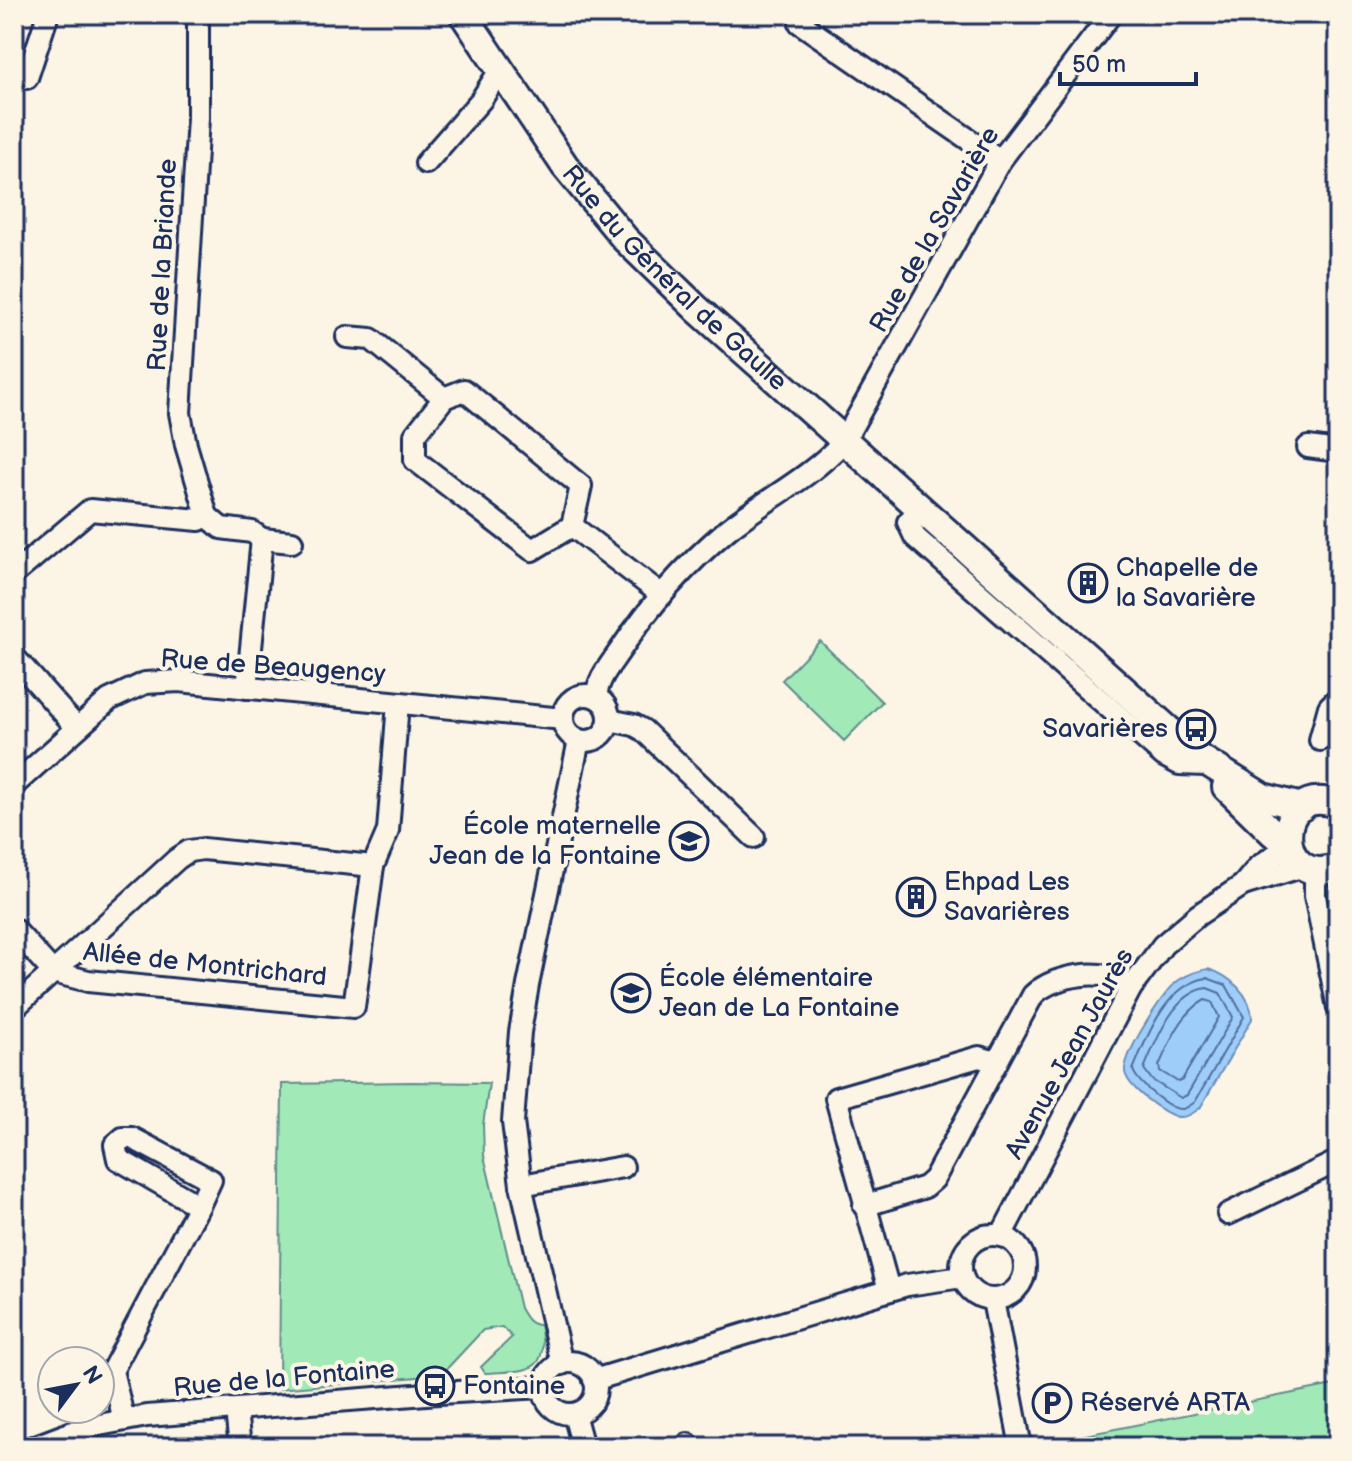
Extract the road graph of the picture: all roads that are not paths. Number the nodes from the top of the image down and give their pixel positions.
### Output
1 (48, 14) edge
2 (198, 14) edge
3 (463, 14) edge
4 (806, 14) edge
5 (1111, 14) edge
6 (500, 70) junction
7 (27, 78) dead end
8 (1000, 161) junction
9 (426, 163) dead end
10 (347, 337) dead end
11 (444, 398) junction
12 (844, 441) junction
13 (1308, 447) dead end
14 (1338, 451) edge
15 (207, 516) junction
16 (572, 526) junction
17 (262, 539) junction
18 (292, 542) dead end
19 (14, 574) edge
20 (662, 595) junction
21 (14, 657) edge
22 (247, 688) junction
23 (596, 697) junction
24 (1338, 698) edge
25 (398, 703) junction
26 (563, 719) junction
27 (609, 720) junction
28 (77, 728) junction
29 (579, 740) junction
30 (1320, 740) dead end
31 (1203, 761) junction
32 (14, 785) edge
33 (1337, 804) edge
34 (1302, 807) junction
35 (754, 837) dead end
36 (1314, 863) edge
37 (373, 866) junction
38 (14, 929) edge
39 (53, 972) junction
40 (1131, 988) junction
41 (14, 1008) edge
42 (1338, 1008) edge
43 (996, 1062) junction
44 (1338, 1161) edge
45 (623, 1167) dead end
46 (521, 1185) junction
47 (199, 1206) dead end
48 (864, 1206) junction
49 (1228, 1214) dead end
50 (1001, 1236) junction
51 (962, 1277) junction
52 (889, 1290) junction
53 (993, 1300) junction
54 (562, 1364) junction
55 (594, 1380) junction
56 (544, 1387) junction
57 (236, 1410) junction
58 (574, 1414) junction
59 (124, 1420) junction
60 (33, 1447) edge
61 (240, 1447) edge
62 (583, 1447) edge
63 (1021, 1447) edge

1 - 7 street
2 - 15 street, Rue de la Briande
3 - 6 street, Rue du Général de Gaulle
4 - 8 street
5 - 8 street, Rue de la Savarière
6 - 9 street
6 - 12 street, Rue du Général de Gaulle
8 - 12 street, Rue de la Savarière
10 - 11 street
11 - 16 street
11 - 16 street
12 - 20 street, Rue de la Savarière
12 - 31 street, Rue du Général de Gaulle
13 - 14 street
15 - 17 street
15 - 19 street
16 - 20 street
17 - 18 street
17 - 22 street
20 - 23 street, Rue de la Savarière
21 - 28 street
22 - 25 street, Rue de Beaugency
22 - 28 street, Rue de Beaugency
23 - 26 street
23 - 27 street
24 - 30 street
25 - 26 street, Rue de Beaugency
25 - 37 street
26 - 29 street
27 - 29 street
27 - 35 street
28 - 32 street, Rue de Beaugency
29 - 46 street
31 - 34 street, Rue du Général de Gaulle
31 - 36 street, Rue du Général de Gaulle
33 - 34 street
34 - 36 street
36 - 40 street, Avenue Jean Jaurès
36 - 42 street
37 - 39 street
37 - 39 street, Allée de Montrichard
38 - 39 street
39 - 41 street
40 - 43 street
40 - 50 street, Avenue Jean Jaurès
43 - 48 street
43 - 48 street
44 - 49 street
45 - 46 street
46 - 54 street
47 - 59 street
48 - 52 street
50 - 51 street
50 - 53 street
51 - 52 street
51 - 53 street
52 - 55 street
53 - 63 street
54 - 55 street
54 - 56 street
55 - 58 street
56 - 57 street, Rue de la Fontaine
56 - 58 street
57 - 59 street, Rue de la Fontaine
57 - 61 street
58 - 62 street
59 - 60 street, Rue de la Fontaine

